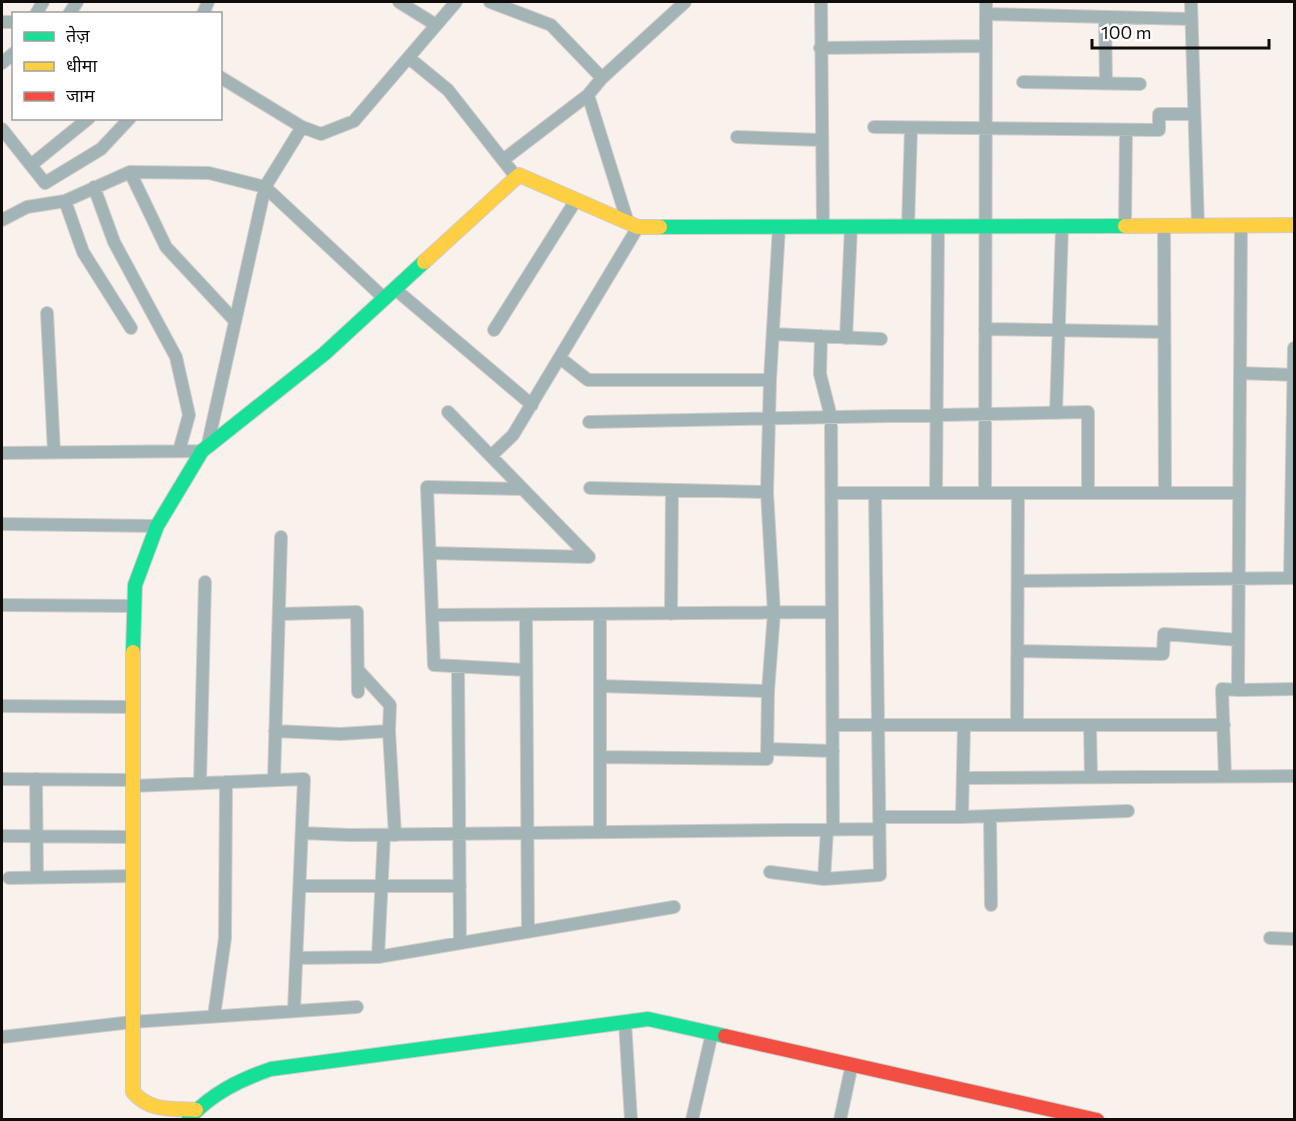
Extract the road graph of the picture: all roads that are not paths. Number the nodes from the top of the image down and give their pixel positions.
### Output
1 (399, 2) edge
2 (456, 2) edge
3 (490, 2) edge
4 (685, 2) edge
5 (821, 2) edge
6 (1191, 2) edge
7 (986, 8) edge
8 (1105, 17) junction
9 (1191, 19) junction
10 (436, 25) junction
11 (986, 46) junction
12 (820, 48) junction
13 (409, 58) junction
14 (222, 78) edge
15 (602, 78) junction
16 (1023, 82) dead end
17 (1106, 83) junction
18 (1140, 84) dead end
19 (588, 95) junction
20 (1193, 114) junction
21 (87, 120) edge
22 (128, 120) edge
23 (302, 127) junction
24 (874, 127) dead end
25 (911, 128) junction
26 (986, 128) junction
27 (2, 129) edge
28 (1126, 130) junction
29 (737, 137) dead end
30 (821, 140) junction
31 (502, 160) junction
32 (31, 165) junction
33 (130, 172) junction
34 (517, 178) junction
35 (94, 187) junction
36 (265, 187) junction
37 (576, 200) junction
38 (65, 201) junction
39 (2, 220) edge
40 (633, 225) junction
41 (1241, 225) junction
42 (1294, 225) edge
43 (1125, 226) junction
44 (1164, 226) junction
45 (1198, 226) junction
46 (779, 227) junction
47 (823, 227) junction
48 (851, 227) junction
49 (908, 227) junction
50 (938, 227) junction
51 (986, 227) junction
52 (1062, 227) junction
53 (390, 294) junction
54 (46, 314) dead end
55 (235, 321) junction
56 (131, 328) dead end
57 (985, 329) junction
58 (494, 330) dead end
59 (1058, 330) junction
60 (1164, 332) junction
61 (773, 334) junction
62 (821, 336) junction
63 (846, 338) junction
64 (881, 339) dead end
65 (1294, 348) edge
66 (560, 358) junction
67 (1240, 373) junction
68 (1294, 375) edge
69 (770, 380) junction
70 (532, 405) junction
71 (448, 412) dead end
72 (1056, 413) junction
73 (985, 414) junction
74 (936, 415) junction
75 (831, 417) junction
76 (769, 418) junction
77 (589, 422) dead end
78 (204, 449) junction
79 (179, 451) junction
80 (54, 452) junction
81 (2, 453) edge
82 (491, 456) junction
83 (590, 488) dead end
84 (523, 489) junction
85 (672, 490) junction
86 (767, 492) junction
87 (832, 493) junction
88 (875, 493) junction
89 (936, 493) junction
90 (985, 493) junction
91 (1018, 493) junction
92 (1088, 493) junction
93 (1165, 493) junction
94 (1239, 494) junction
95 (2, 524) edge
96 (157, 526) junction
97 (281, 537) dead end
98 (430, 553) junction
99 (1239, 578) junction
100 (1292, 578) edge
101 (1018, 581) junction
102 (205, 582) dead end
103 (2, 605) edge
104 (134, 606) junction
105 (832, 612) junction
106 (774, 613) junction
107 (279, 614) junction
108 (600, 614) junction
109 (671, 614) junction
110 (432, 615) junction
111 (526, 615) junction
112 (1238, 640) junction
113 (1017, 651) junction
114 (458, 666) junction
115 (358, 670) junction
116 (526, 670) junction
117 (600, 686) junction
118 (1294, 689) edge
119 (1238, 690) junction
120 (768, 691) junction
121 (358, 692) dead end
122 (2, 706) edge
123 (132, 707) junction
124 (833, 725) junction
125 (878, 725) junction
126 (964, 725) junction
127 (1017, 725) junction
128 (1090, 725) junction
129 (1224, 725) junction
130 (275, 731) junction
131 (389, 731) junction
132 (767, 749) junction
133 (833, 751) junction
134 (600, 758) junction
135 (1225, 776) junction
136 (1294, 776) edge
137 (1091, 777) junction
138 (963, 778) junction
139 (2, 779) edge
140 (36, 779) junction
141 (274, 780) junction
142 (226, 782) junction
143 (132, 783) junction
144 (200, 783) junction
145 (1128, 811) dead end
146 (990, 816) junction
147 (962, 817) junction
148 (879, 823) junction
149 (830, 829) junction
150 (600, 832) junction
151 (302, 833) junction
152 (527, 833) junction
153 (461, 834) junction
154 (389, 835) junction
155 (2, 836) edge
156 (36, 836) junction
157 (132, 837) junction
158 (770, 872) dead end
159 (132, 876) junction
160 (37, 877) junction
161 (9, 878) dead end
162 (824, 879) junction
163 (381, 885) junction
164 (300, 886) junction
165 (460, 886) junction
166 (991, 905) dead end
167 (674, 907) dead end
168 (528, 931) junction
169 (1270, 938) dead end
170 (1294, 939) edge
171 (460, 943) junction
172 (378, 957) junction
173 (297, 958) junction
174 (357, 1007) dead end
175 (294, 1010) junction
176 (214, 1016) junction
177 (132, 1022) junction
178 (625, 1022) junction
179 (712, 1033) junction
180 (2, 1037) edge
181 (852, 1064) junction
182 (192, 1115) edge
183 (631, 1119) edge
184 (692, 1119) edge
185 (840, 1119) edge
186 (1097, 1119) edge

1 - 10 street
2 - 10 street
3 - 15 street
4 - 15 street
5 - 12 street
6 - 9 street
7 - 8 street
7 - 11 street
8 - 9 street
8 - 17 street
9 - 20 street
10 - 13 street
11 - 12 street
11 - 26 street
12 - 30 street
13 - 23 street
13 - 31 street
14 - 23 street
15 - 19 street
16 - 17 street
17 - 18 street
19 - 31 street
19 - 40 street
20 - 28 street
20 - 45 street
21 - 32 street
22 - 32 street
23 - 36 street
24 - 25 street
25 - 26 street
25 - 49 street
26 - 28 street
26 - 51 street
27 - 32 street
28 - 43 street
29 - 30 street
30 - 47 street
31 - 34 street
33 - 35 street
33 - 36 street
33 - 55 street
34 - 37 street
34 - 53 street
35 - 38 street
35 - 79 street
36 - 53 street
36 - 55 street
37 - 40 street
37 - 58 street
38 - 39 street
38 - 56 street
40 - 46 street
40 - 66 street
41 - 42 street
41 - 45 street
41 - 67 street
43 - 44 street
43 - 52 street
44 - 45 street
44 - 60 street
46 - 47 street
46 - 61 street
47 - 48 street
48 - 49 street
48 - 63 street
49 - 50 street
50 - 51 street
50 - 74 street
51 - 52 street
51 - 57 street
52 - 59 street
53 - 70 street
53 - 78 street
54 - 80 street
55 - 78 street
57 - 59 street
57 - 73 street
59 - 60 street
59 - 72 street
60 - 93 street
61 - 62 street
61 - 69 street
62 - 63 street
62 - 75 street
63 - 64 street
65 - 68 street
66 - 69 street
66 - 70 street
67 - 68 street
67 - 94 street
68 - 100 street
69 - 76 street
70 - 82 street
71 - 82 street
72 - 73 street
72 - 92 street
73 - 74 street
73 - 90 street
74 - 75 street
74 - 89 street
75 - 76 street
75 - 87 street
76 - 77 street
76 - 86 street
78 - 79 street
78 - 96 street
79 - 80 street
80 - 81 street
82 - 84 street
83 - 85 street
84 - 98 street
84 - 98 street
85 - 86 street
85 - 109 street
86 - 106 street
87 - 88 street
87 - 105 street
88 - 89 street
88 - 125 street
89 - 90 street
90 - 91 street
91 - 92 street
91 - 101 street
92 - 93 street
93 - 94 street
94 - 99 street
95 - 96 street
96 - 104 street
97 - 107 street
98 - 110 street
99 - 100 street
99 - 101 street
99 - 112 street
101 - 113 street
102 - 144 street
103 - 104 street
104 - 123 street
105 - 106 street
105 - 124 street
106 - 109 street
106 - 120 street
107 - 115 street
107 - 130 street
108 - 109 street
108 - 111 street
108 - 117 street
110 - 111 street
110 - 114 street
111 - 116 street
112 - 113 street
112 - 119 street
113 - 127 street
114 - 116 street
114 - 153 street
115 - 121 street
115 - 131 street
116 - 152 street
117 - 120 street
117 - 134 street
118 - 119 street
119 - 129 street
120 - 132 street
122 - 123 street
123 - 143 street
124 - 125 street
124 - 133 street
125 - 126 street
125 - 148 street
126 - 127 street
126 - 138 street
127 - 128 street
128 - 129 street
128 - 137 street
129 - 135 street
130 - 131 street
130 - 141 street
131 - 154 street
132 - 133 street
132 - 134 street
133 - 149 street
134 - 150 street
135 - 136 street
135 - 137 street
137 - 138 street
138 - 147 street
139 - 140 street
140 - 143 street
140 - 156 street
141 - 142 street
141 - 151 street
142 - 144 street
142 - 176 street
143 - 144 street
143 - 157 street
145 - 146 street
146 - 147 street
146 - 166 street
147 - 148 street
148 - 149 street
148 - 162 street
149 - 150 street
149 - 162 street
150 - 152 street
151 - 154 street
151 - 164 street
152 - 153 street
152 - 168 street
153 - 154 street
153 - 165 street
154 - 163 street
155 - 156 street
156 - 157 street
156 - 160 street
157 - 159 street
158 - 162 street
159 - 160 street
159 - 177 street
160 - 161 street
163 - 164 street
163 - 165 street
163 - 172 street
164 - 173 street
165 - 171 street
167 - 168 street
168 - 171 street
169 - 170 street
171 - 172 street
172 - 173 street
173 - 175 street
174 - 175 street
175 - 176 street
176 - 177 street
177 - 180 street
177 - 182 street
178 - 179 street
178 - 182 street
178 - 183 street
179 - 181 street
179 - 184 street
181 - 185 street
181 - 186 street

